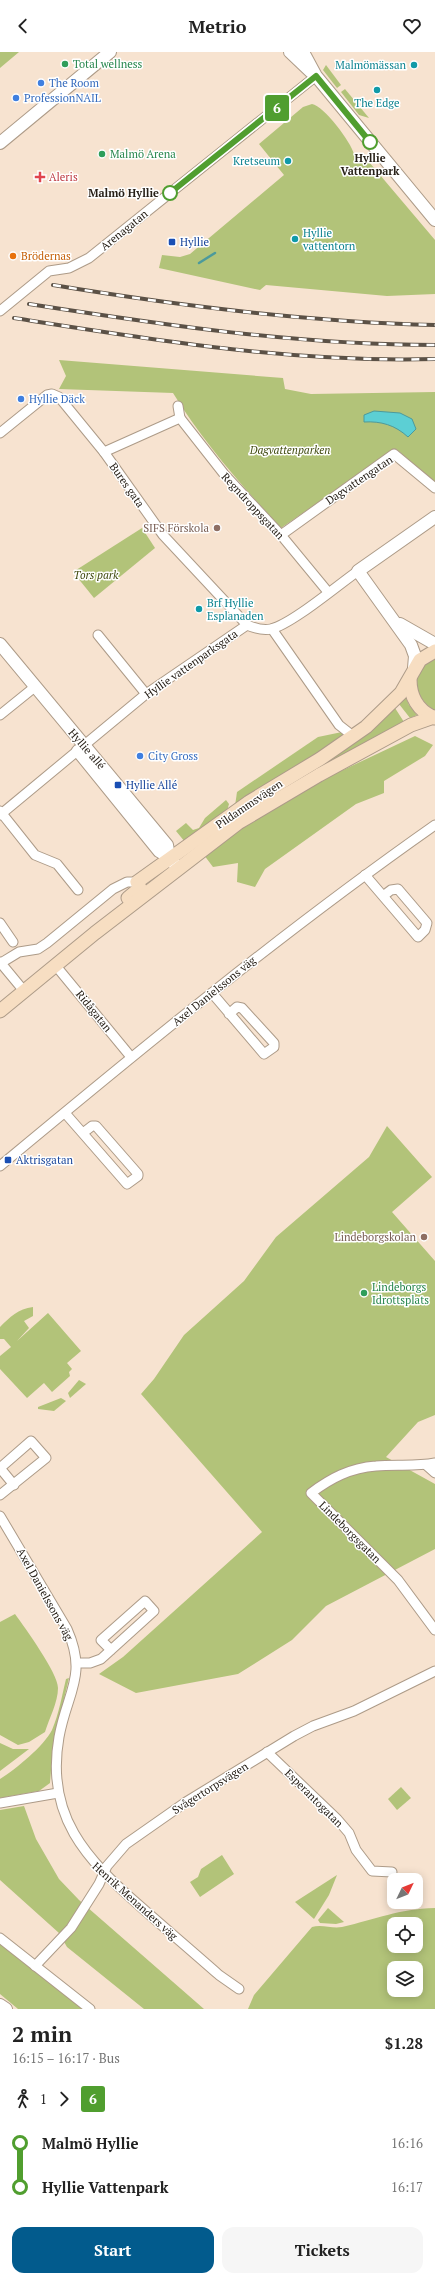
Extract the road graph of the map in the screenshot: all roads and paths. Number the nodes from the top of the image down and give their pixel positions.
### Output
1 (110, 52) edge
2 (290, 52) edge
3 (303, 52) edge
4 (316, 76) junction
5 (3, 139) edge
6 (435, 220) edge
7 (0, 311) edge
8 (178, 406) dead end
9 (180, 418) junction
10 (0, 433) edge
11 (104, 452) junction
12 (435, 488) edge
13 (435, 517) edge
14 (281, 535) junction
15 (358, 571) junction
16 (328, 592) junction
17 (395, 620) junction
18 (246, 625) junction
19 (272, 629) junction
20 (98, 635) dead end
21 (0, 644) edge
22 (435, 644) edge
23 (435, 651) edge
24 (0, 652) edge
25 (412, 674) junction
26 (31, 690) junction
27 (146, 694) junction
28 (0, 715) edge
29 (434, 718) edge
30 (353, 736) junction
31 (81, 748) junction
32 (1, 813) edge
33 (434, 828) edge
34 (169, 857) junction
35 (178, 869) junction
36 (366, 876) junction
37 (137, 882) junction
38 (78, 890) dead end
39 (383, 896) junction
40 (0, 922) edge
41 (95, 933) junction
42 (13, 942) dead end
43 (0, 963) edge
44 (56, 966) junction
45 (24, 992) junction
46 (212, 992) junction
47 (0, 1011) edge
48 (229, 1014) junction
49 (131, 1057) junction
50 (65, 1113) junction
51 (83, 1133) junction
52 (0, 1166) edge
53 (431, 1464) edge
54 (0, 1468) edge
55 (435, 1473) edge
56 (14, 1485) junction
57 (0, 1495) edge
58 (0, 1516) edge
59 (435, 1630) edge
60 (110, 1650) junction
61 (77, 1663) junction
62 (435, 1671) edge
63 (267, 1752) junction
64 (58, 1792) junction
65 (0, 1803) edge
66 (392, 1872) dead end
67 (102, 1874) junction
68 (0, 1938) edge
69 (35, 1966) junction
70 (239, 1989) dead end
71 (0, 2005) edge
72 (5, 2009) edge
73 (90, 2009) edge

1 - 5 street
2 - 4 street
3 - 4 street
4 - 6 street
4 - 7 street, Arenagatan
8 - 9 street, Regndroppsgatan
9 - 11 street
9 - 14 street, Regndroppsgatan
10 - 11 street, Bures gata
11 - 18 street, Bures gata
12 - 14 street, Dagvattengatan
13 - 15 street
14 - 16 street, Regndroppsgatan
15 - 16 street
15 - 17 street
16 - 19 street
17 - 22 street
17 - 25 street
18 - 19 street, Hyllie vattenparksgata
18 - 27 street, Hyllie vattenparksgata
19 - 30 street
20 - 27 street
21 - 31 street, Hyllie allé
23 - 25 main road, Pildammsvägen
24 - 26 street, Hyllie allé
25 - 29 main road, Pildammsvägen
25 - 30 main road, Pildammsvägen
26 - 28 street
26 - 31 street, Hyllie allé
27 - 31 street, Hyllie vattenparksgata
29 - 35 main road, Pildammsvägen
30 - 34 main road, Pildammsvägen
31 - 32 street, Hyllie vattenparksgata
31 - 34 street, Hyllie allé
32 - 38 street
33 - 36 street, Axel Danielssons väg
34 - 35 street, Hyllie allé
34 - 37 main road, Pildammsvägen
35 - 41 main road, Pildammsvägen
36 - 39 street
36 - 46 street, Axel Danielssons väg
37 - 41 main road, Pildammsvägen
37 - 43 street
39 - 39 street
40 - 42 street
41 - 44 main road, Pildammsvägen
43 - 45 street
44 - 45 main road, Pildammsvägen
44 - 49 street, Ridågatan
45 - 47 main road, Pildammsvägen
46 - 48 street
46 - 49 street, Axel Danielssons väg
48 - 48 street
49 - 50 street, Axel Danielssons väg
50 - 51 street
50 - 52 street, Axel Danielssons väg
51 - 51 street
53 - 55 street, Lindeborgsgatan
53 - 59 street, Lindeborgsgatan
54 - 56 street
54 - 56 street
56 - 57 street
58 - 61 street, Axel Danielssons väg
60 - 60 street
60 - 61 street
61 - 64 street, Axel Danielssons väg
62 - 63 street, Svågertorpsvägen
63 - 66 street, Esperantogatan
63 - 67 street, Svågertorpsvägen
64 - 65 street
64 - 67 street, Henrik Menanders väg
67 - 69 street, Svågertorpsvägen
67 - 70 street, Henrik Menanders väg
68 - 69 street
69 - 73 street
71 - 72 street

